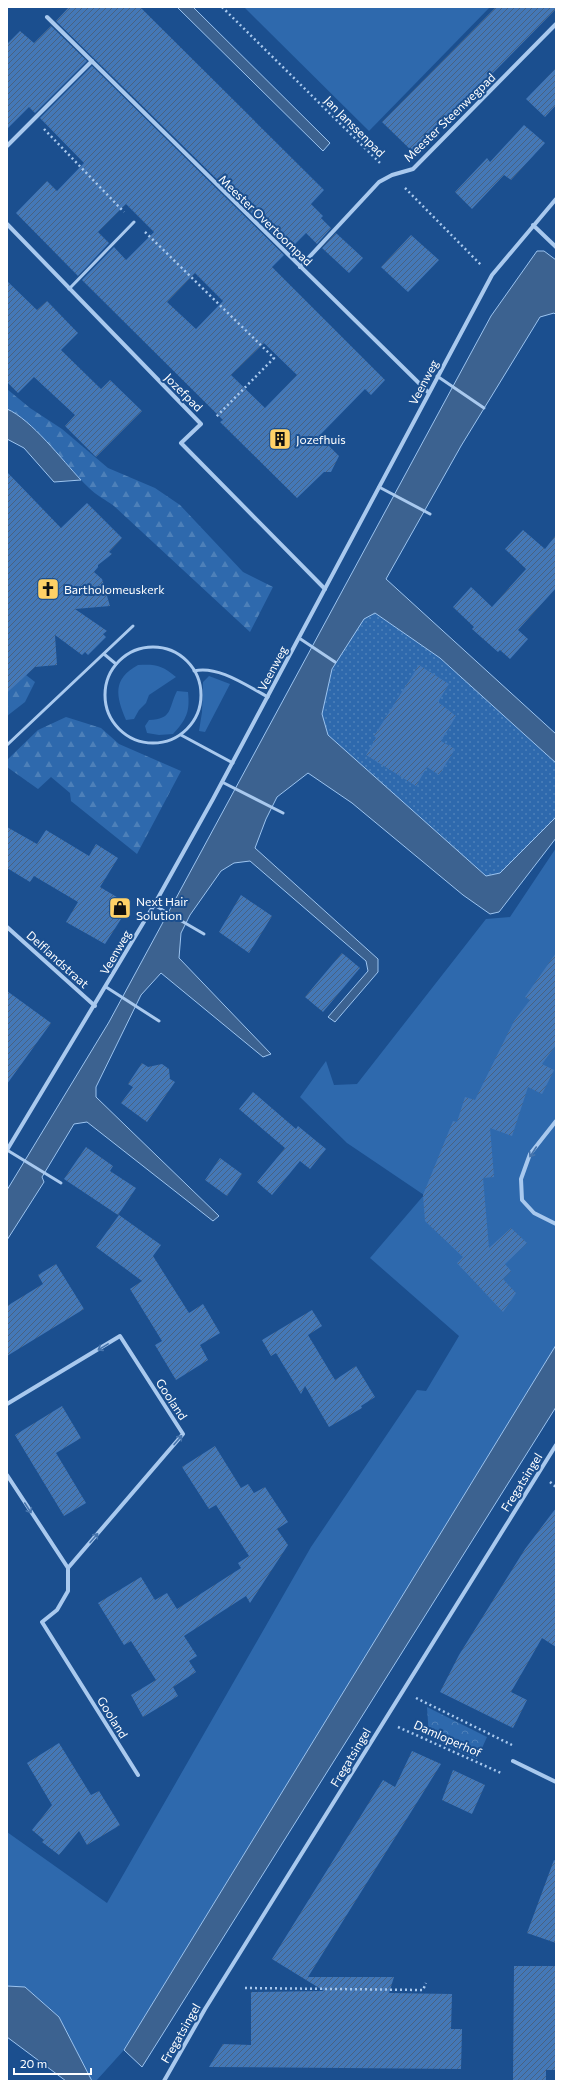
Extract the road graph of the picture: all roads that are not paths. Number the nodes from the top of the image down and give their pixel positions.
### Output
1 (47, 18) dead end
2 (556, 24) edge
3 (92, 61) junction
4 (7, 146) edge
5 (556, 199) edge
6 (134, 222) road end
7 (7, 224) edge
8 (533, 225) junction
9 (556, 247) edge
10 (300, 267) junction
11 (69, 289) junction
12 (437, 376) junction
13 (428, 392) junction
14 (484, 408) dead end
15 (379, 486) junction
16 (430, 514) dead end
17 (326, 589) junction
18 (133, 626) dead end
19 (299, 638) junction
20 (104, 654) junction
21 (335, 662) dead end
22 (116, 664) junction
23 (194, 671) junction
24 (268, 697) junction
25 (181, 735) junction
26 (7, 745) edge
27 (232, 763) junction
28 (222, 782) junction
29 (283, 813) dead end
30 (154, 905) junction
31 (7, 927) edge
32 (204, 934) dead end
33 (106, 987) junction
34 (95, 1006) junction
35 (159, 1021) dead end
36 (556, 1121) edge
37 (7, 1150) edge
38 (61, 1183) dead end
39 (556, 1224) edge
40 (7, 1404) edge
41 (556, 1445) edge
42 (7, 1475) edge
43 (68, 1568) junction
44 (513, 1761) dead end
45 (138, 1775) dead end
46 (556, 1782) edge
47 (164, 2081) edge

1 - 3 street, Meester Overtoompad
2 - 10 street, Meester Steenwegpad
3 - 4 street
3 - 10 street, Meester Overtoompad
5 - 8 street, Veenweg
6 - 11 lane
7 - 11 street, Jozefpad
8 - 9 street
8 - 12 street, Veenweg
10 - 13 street, Meester Overtoompad
11 - 17 street, Jozefpad
12 - 13 street, Veenweg
12 - 14 lane
13 - 15 street, Veenweg
15 - 16 lane
15 - 17 street, Veenweg
17 - 19 street, Veenweg
18 - 20 lane
19 - 21 lane
19 - 24 street, Veenweg
20 - 22 lane
20 - 26 lane
22 - 23 lane
22 - 25 lane
23 - 24 lane
23 - 25 lane
24 - 27 street, Veenweg
25 - 27 lane
27 - 28 street, Veenweg
28 - 29 lane
28 - 30 street, Veenweg
30 - 32 lane
30 - 33 street, Veenweg
31 - 34 street, Delflandstraat
33 - 34 street, Veenweg
33 - 35 lane
34 - 37 street, Veenweg
36 -> 39 street
37 - 38 lane
43 -> 40 street, Gooland
41 - 47 street, Fregatsingel
42 -> 43 street
43 - 45 street, Gooland
44 - 46 street

